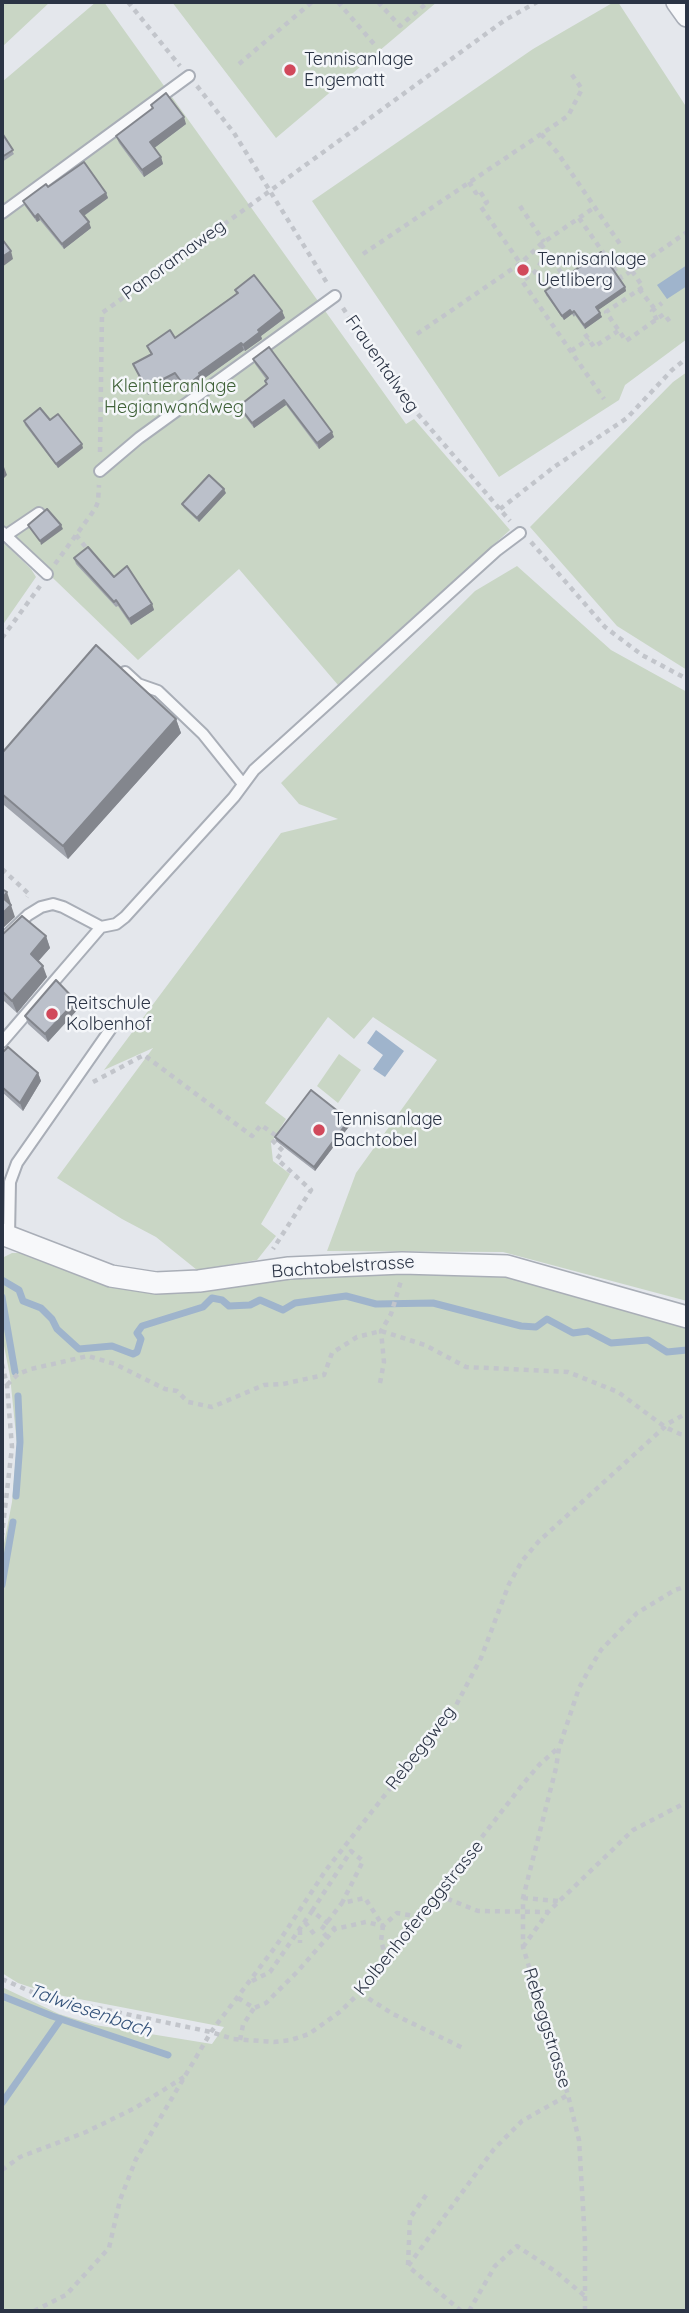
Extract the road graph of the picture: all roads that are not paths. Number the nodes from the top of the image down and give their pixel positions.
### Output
1 (677, 2) edge
2 (687, 16) edge
3 (189, 76) road end
4 (2, 213) edge
5 (335, 296) road end
6 (100, 471) road end
7 (39, 513) edge
8 (520, 533) road end
9 (4, 534) edge
10 (47, 574) road end
11 (113, 662) edge
12 (243, 784) junction
13 (101, 927) junction
14 (2, 940) edge
15 (112, 1027) dead end
16 (2, 1041) edge
17 (5, 1235) edge
18 (687, 1317) edge

1 - 2 street
3 - 4 lane
5 - 6 lane
7 - 9 lane
8 - 12 lane
9 - 10 lane
11 - 12 lane
12 - 13 lane
13 - 14 lane
13 - 16 lane
15 - 17 lane
17 - 18 street, Bachtobelstrasse

